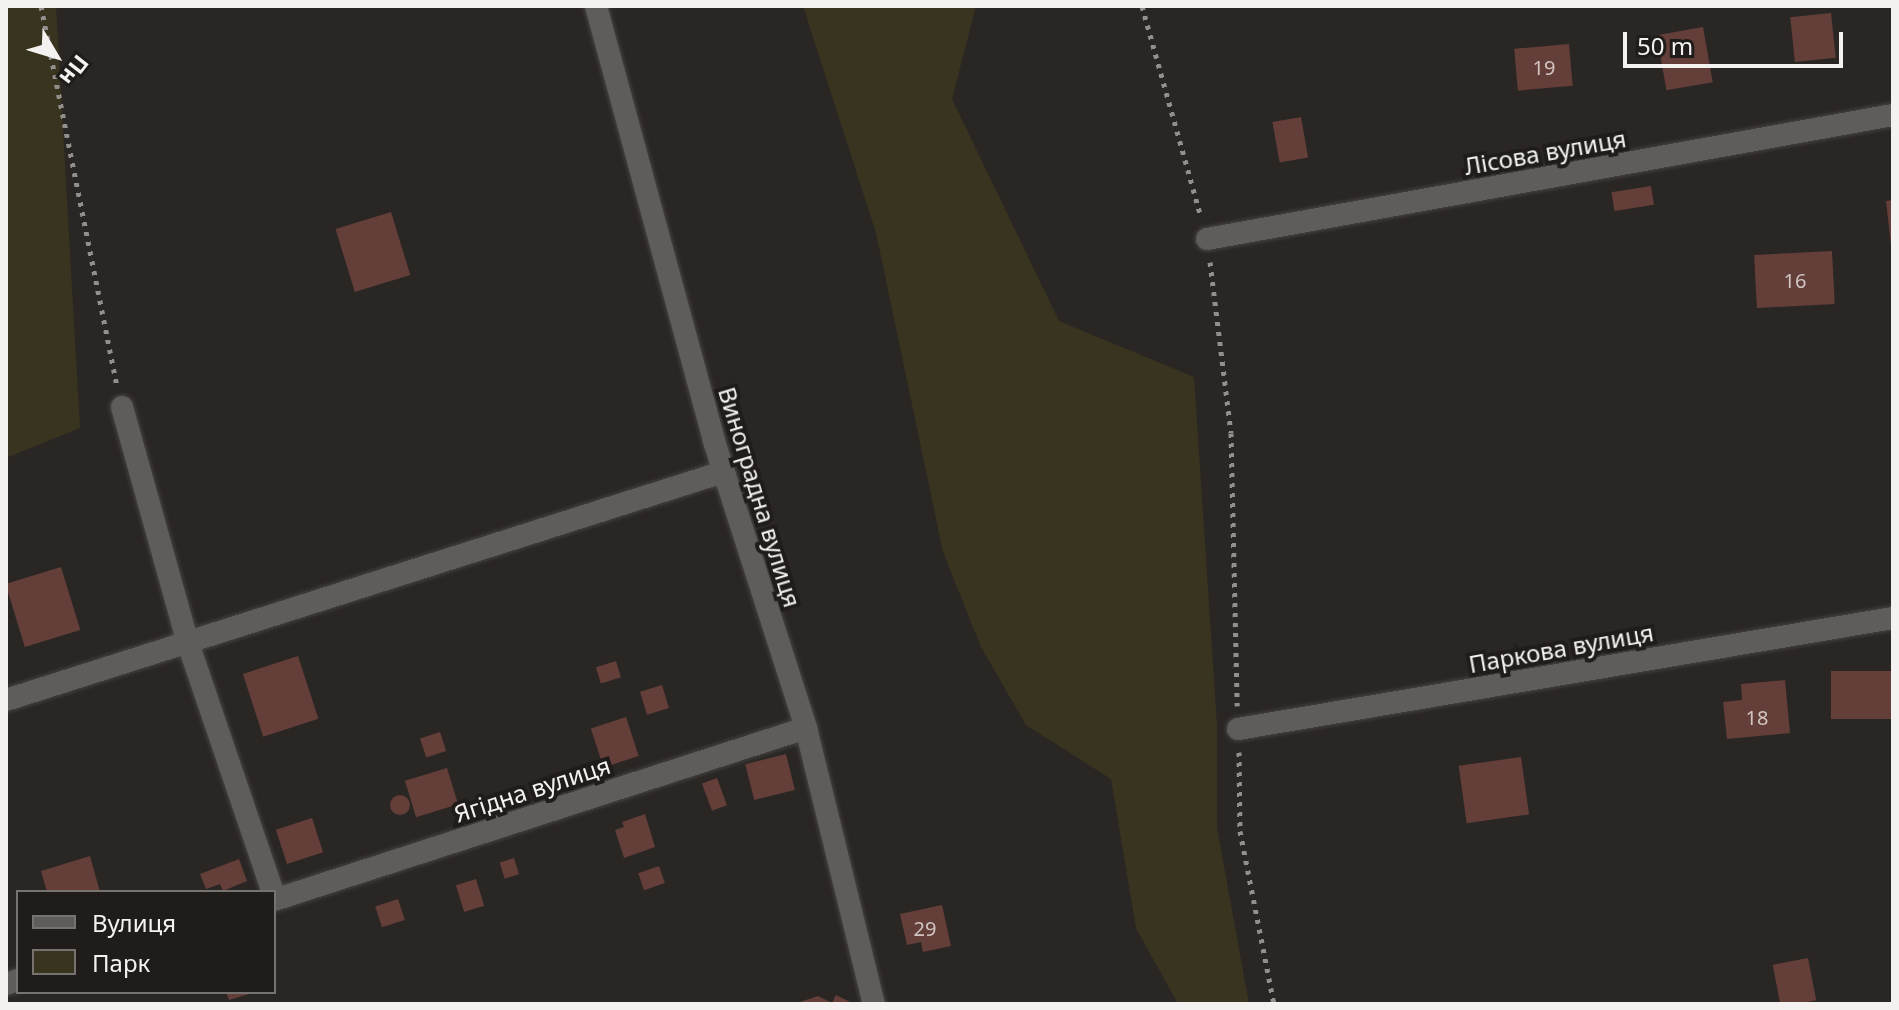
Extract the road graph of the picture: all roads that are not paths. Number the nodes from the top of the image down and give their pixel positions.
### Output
1 (596, 6) edge
2 (1893, 115) edge
3 (1207, 239) road end
4 (122, 407) road end
5 (723, 472) junction
6 (1893, 618) edge
7 (188, 643) junction
8 (6, 700) edge
9 (806, 728) junction
10 (1238, 729) road end
11 (272, 890) edge
12 (276, 896) edge
13 (874, 1004) edge

1 - 5 street, Виноградна вулиця
2 - 3 street, Лісова вулиця
4 - 7 street
5 - 7 street
5 - 9 street, Виноградна вулиця
6 - 10 street, Паркова вулиця
7 - 8 street
7 - 11 street
9 - 12 street, Ягідна вулиця
9 - 13 street, Виноградна вулиця

